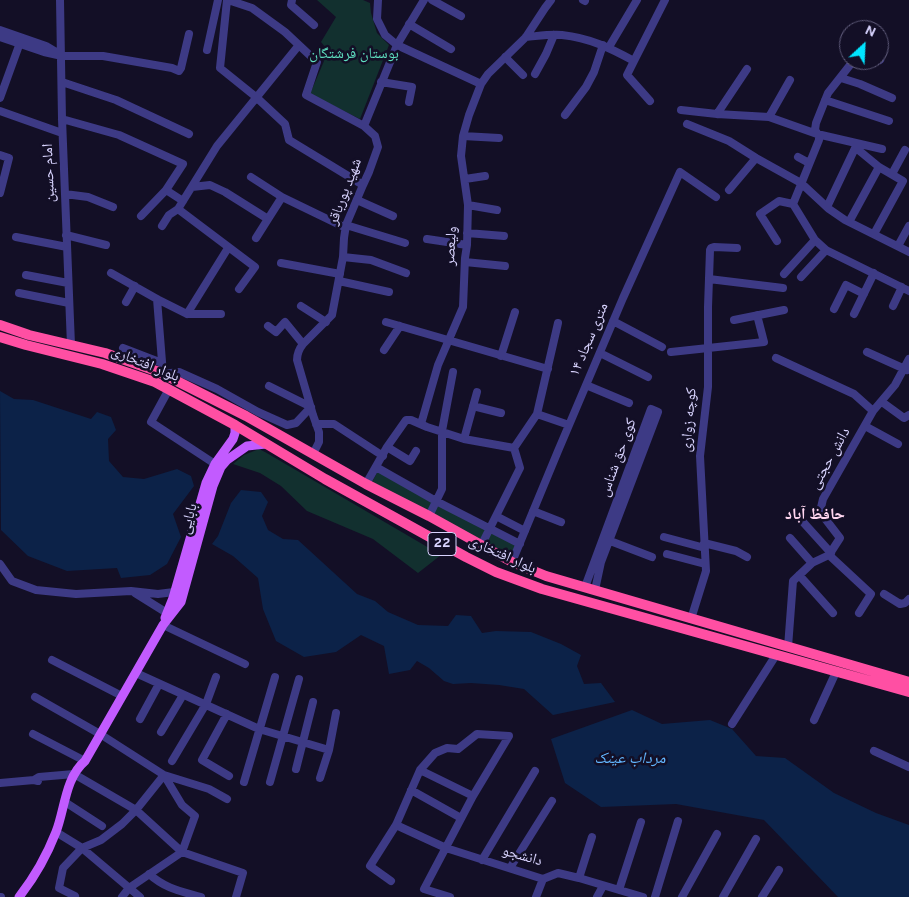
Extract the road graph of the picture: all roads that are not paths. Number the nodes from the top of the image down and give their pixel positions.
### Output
1 (60, 0) edge
2 (218, 0) edge
3 (227, 0) edge
4 (292, 0) edge
5 (378, 0) edge
6 (424, 0) edge
7 (432, 0) edge
8 (551, 0) edge
9 (637, 0) edge
10 (666, 0) edge
11 (461, 16) dead end
12 (409, 24) junction
13 (314, 25) dead end
14 (0, 30) edge
15 (189, 34) dead end
16 (0, 36) edge
17 (554, 36) junction
18 (526, 37) junction
19 (20, 41) junction
20 (299, 45) junction
21 (397, 45) junction
22 (606, 46) junction
23 (451, 49) dead end
24 (207, 50) dead end
25 (62, 56) junction
26 (505, 57) junction
27 (634, 62) junction
28 (747, 69) dead end
29 (847, 70) edge
30 (535, 74) dead end
31 (523, 75) dead end
32 (841, 78) junction
33 (790, 80) dead end
34 (62, 82) junction
35 (382, 82) junction
36 (482, 84) junction
37 (256, 97) junction
38 (0, 98) edge
39 (892, 98) dead end
40 (825, 100) junction
41 (650, 101) dead end
42 (409, 102) dead end
43 (681, 110) dead end
44 (0, 111) edge
45 (717, 114) junction
46 (565, 115) dead end
47 (769, 117) junction
48 (62, 119) junction
49 (889, 121) dead end
50 (687, 124) dead end
51 (364, 126) junction
52 (62, 133) junction
53 (189, 134) dead end
54 (817, 134) junction
55 (463, 136) junction
56 (499, 138) dead end
57 (856, 146) junction
58 (882, 149) dead end
59 (905, 150) dead end
60 (0, 155) edge
61 (798, 157) dead end
62 (756, 158) junction
63 (809, 163) junction
64 (878, 167) junction
65 (892, 174) junction
66 (485, 176) dead end
67 (251, 177) dead end
68 (465, 179) junction
69 (801, 184) junction
70 (362, 185) junction
71 (192, 187) junction
72 (166, 190) junction
73 (729, 190) dead end
74 (0, 193) edge
75 (65, 194) junction
76 (282, 197) junction
77 (716, 197) dead end
78 (357, 200) junction
79 (183, 201) junction
80 (793, 204) junction
81 (468, 205) junction
82 (113, 207) dead end
83 (827, 207) junction
84 (178, 209) junction
85 (497, 210) dead end
86 (141, 216) dead end
87 (394, 216) dead end
88 (268, 219) junction
89 (848, 222) junction
90 (162, 226) dead end
91 (346, 226) junction
92 (909, 226) edge
93 (467, 233) junction
94 (874, 234) junction
95 (66, 235) junction
96 (504, 236) dead end
97 (16, 237) dead end
98 (256, 238) dead end
99 (427, 240) dead end
100 (815, 240) junction
101 (777, 241) dead end
102 (405, 243) dead end
103 (106, 245) dead end
104 (467, 245) junction
105 (898, 246) junction
106 (67, 247) junction
107 (228, 248) junction
108 (737, 248) dead end
109 (826, 250) junction
110 (909, 252) edge
111 (343, 257) junction
112 (465, 262) junction
113 (281, 263) dead end
114 (505, 266) dead end
115 (406, 272) dead end
116 (111, 273) dead end
117 (784, 274) dead end
118 (874, 274) junction
119 (26, 275) dead end
120 (340, 277) junction
121 (801, 277) dead end
122 (709, 279) junction
123 (68, 283) junction
124 (135, 286) junction
125 (783, 288) dead end
126 (239, 289) dead end
127 (905, 289) edge
128 (389, 292) dead end
129 (19, 293) dead end
130 (864, 294) junction
131 (157, 299) junction
132 (126, 302) dead end
133 (69, 303) junction
134 (300, 306) dead end
135 (893, 306) dead end
136 (834, 308) dead end
137 (784, 310) dead end
138 (515, 312) dead end
139 (187, 314) junction
140 (221, 314) dead end
141 (854, 314) dead end
142 (757, 315) junction
143 (734, 320) dead end
144 (613, 321) junction
145 (326, 322) junction
146 (386, 322) dead end
147 (558, 324) dead end
148 (0, 325) edge
149 (268, 326) dead end
150 (400, 326) junction
151 (0, 337) edge
152 (448, 340) junction
153 (303, 344) junction
154 (71, 345) junction
155 (662, 347) dead end
156 (123, 348) dead end
157 (708, 348) junction
158 (384, 350) dead end
159 (671, 352) dead end
160 (867, 352) dead end
161 (600, 353) junction
162 (501, 356) junction
163 (776, 358) dead end
164 (909, 359) edge
165 (162, 363) junction
166 (548, 368) junction
167 (907, 370) edge
168 (453, 372) dead end
169 (163, 374) junction
170 (648, 377) dead end
171 (586, 384) junction
172 (269, 386) dead end
173 (169, 389) junction
174 (477, 392) dead end
175 (882, 402) junction
176 (629, 403) dead end
177 (473, 406) junction
178 (311, 407) junction
179 (873, 411) junction
180 (501, 413) dead end
181 (537, 414) junction
182 (909, 415) edge
183 (235, 424) junction
184 (316, 424) junction
185 (421, 424) junction
186 (569, 425) junction
187 (865, 426) junction
188 (442, 431) junction
189 (464, 438) junction
190 (233, 439) junction
191 (266, 444) junction
192 (898, 444) dead end
193 (388, 447) junction
194 (514, 448) junction
195 (243, 449) junction
196 (416, 451) dead end
197 (313, 454) junction
198 (382, 456) junction
199 (215, 464) junction
200 (376, 467) junction
201 (366, 484) junction
202 (396, 500) junction
203 (436, 501) junction
204 (533, 511) junction
205 (429, 516) junction
206 (496, 516) junction
207 (399, 520) junction
208 (561, 522) dead end
209 (803, 522) dead end
210 (446, 526) junction
211 (490, 529) junction
212 (525, 531) junction
213 (664, 537) dead end
214 (790, 538) dead end
215 (606, 540) junction
216 (520, 544) junction
217 (705, 545) junction
218 (481, 546) junction
219 (667, 554) dead end
220 (830, 554) junction
221 (466, 557) junction
222 (652, 557) dead end
223 (747, 557) dead end
224 (512, 562) junction
225 (812, 563) junction
226 (0, 564) edge
227 (706, 564) junction
228 (799, 575) junction
229 (590, 589) junction
230 (131, 591) junction
231 (174, 592) junction
232 (884, 594) dead end
233 (909, 599) edge
234 (167, 613) junction
235 (833, 613) dead end
236 (859, 613) dead end
237 (691, 619) junction
238 (163, 625) junction
239 (788, 647) junction
240 (776, 655) junction
241 (52, 660) dead end
242 (245, 664) dead end
243 (836, 672) junction
244 (136, 673) junction
245 (216, 677) dead end
246 (275, 677) dead end
247 (299, 679) dead end
248 (909, 682) edge
249 (159, 684) junction
250 (909, 692) edge
251 (183, 695) junction
252 (122, 696) junction
253 (35, 697) dead end
254 (313, 702) dead end
255 (206, 704) junction
256 (336, 713) dead end
257 (227, 714) junction
258 (140, 719) dead end
259 (814, 720) dead end
260 (732, 724) dead end
261 (259, 729) junction
262 (161, 732) dead end
263 (33, 734) dead end
264 (100, 734) junction
265 (283, 736) junction
266 (303, 742) junction
267 (329, 750) junction
268 (874, 751) dead end
269 (85, 761) junction
270 (172, 761) dead end
271 (909, 767) edge
272 (296, 769) dead end
273 (420, 770) junction
274 (535, 771) dead end
275 (164, 775) junction
276 (229, 776) dead end
277 (75, 777) junction
278 (320, 778) dead end
279 (244, 782) dead end
280 (270, 782) dead end
281 (0, 784) edge
282 (412, 790) junction
283 (473, 796) junction
284 (228, 799) dead end
285 (552, 801) dead end
286 (65, 802) junction
287 (136, 810) junction
288 (461, 818) junction
289 (678, 821) dead end
290 (641, 822) dead end
291 (396, 825) junction
292 (102, 826) dead end
293 (56, 832) junction
294 (717, 834) dead end
295 (592, 837) dead end
296 (756, 839) dead end
297 (82, 848) junction
298 (446, 848) junction
299 (182, 852) junction
300 (482, 860) junction
301 (510, 868) junction
302 (779, 870) dead end
303 (149, 874) junction
304 (579, 878) junction
305 (543, 879) junction
306 (391, 881) dead end
307 (603, 886) junction
308 (129, 888) junction
309 (424, 889) junction
310 (619, 890) junction
311 (631, 896) edge
312 (19, 897) edge
313 (74, 897) edge
314 (122, 897) edge
315 (140, 897) edge
316 (201, 897) edge
317 (236, 897) edge
318 (420, 897) edge
319 (450, 897) edge
320 (536, 897) edge
321 (597, 897) edge
322 (643, 897) edge
323 (655, 897) edge
324 (682, 897) edge
325 (723, 897) edge
326 (762, 897) edge

1 - 25 street, امام حسین
2 - 24 street
3 - 20 street
3 - 37 street
4 - 13 street
5 - 21 street
6 - 12 street
7 - 11 street
8 - 18 street, ولیعصر
9 - 22 street
10 - 27 street
12 - 21 street
12 - 23 street
14 - 19 street
15 - 25 street
16 - 19 street
17 - 18 street
17 - 22 street
17 - 30 street
18 - 26 street, ولیعصر
19 - 25 street
19 - 38 street
20 - 37 street
20 - 51 street
21 - 35 street
21 - 36 street
22 - 27 street
22 - 46 street
25 - 34 street, امام حسین
26 - 31 street
26 - 36 street, ولیعصر
27 - 41 street
28 - 45 street
29 - 32 street
32 - 39 street
32 - 40 street
33 - 47 street
34 - 48 street, امام حسین
34 - 53 street
35 - 42 street
35 - 51 street
36 - 55 street, ولیعصر
37 - 70 street
37 - 71 street
40 - 49 street
40 - 54 street
43 - 45 street
44 - 52 street
45 - 47 street
47 - 54 street
48 - 52 street, امام حسین
48 - 72 street
50 - 62 street
51 - 70 street, شهید پورباقر
52 - 75 street, امام حسین
54 - 57 street
54 - 63 street
55 - 56 street
55 - 68 street, ولیعصر
57 - 58 street
57 - 64 street
57 - 83 street
59 - 65 street
60 - 74 street
61 - 63 street
62 - 69 street
62 - 73 street
63 - 69 street
64 - 65 street
64 - 89 street
65 - 94 street
66 - 68 street
67 - 76 street
68 - 81 street, ولیعصر
69 - 80 street
69 - 83 street
70 - 78 street, شهید پورباقر
71 - 79 street
71 - 88 street
72 - 79 street
72 - 86 street
75 - 82 street
75 - 95 street, امام حسین
76 - 88 street
76 - 91 street
77 - 144 street, ۱۴ متری سجاد
78 - 87 street
78 - 91 street, شهید پورباقر
79 - 84 street
80 - 100 street
80 - 101 street
81 - 85 street
81 - 93 street, ولیعصر
83 - 89 street
84 - 90 street
84 - 107 street
88 - 98 street
89 - 94 street
91 - 102 street
91 - 111 street, شهید پورباقر
92 - 105 street
93 - 96 street
93 - 104 street, ولیعصر
94 - 105 street
95 - 103 street
95 - 106 street, امام حسین
97 - 106 street
99 - 104 street
100 - 109 street
100 - 117 street
104 - 112 street, ولیعصر
105 - 110 street
106 - 123 street, امام حسین
107 - 126 street
107 - 139 street
108 - 122 street, کوچه زواری
109 - 118 street
109 - 121 street
111 - 115 street
111 - 120 street, شهید پورباقر
112 - 114 street
112 - 152 street, ولیعصر
113 - 120 street
116 - 124 street
118 - 127 street
118 - 130 street
119 - 123 street
120 - 128 street
120 - 145 street, شهید پورباقر
122 - 125 street
122 - 157 street, کوچه زواری
123 - 133 street, امام حسین
124 - 131 street
124 - 132 street
127 - 135 street
129 - 133 street
130 - 136 street
130 - 141 street
131 - 139 street
131 - 165 street
133 - 154 street, امام حسین
134 - 145 street
137 - 142 street
138 - 162 street
139 - 140 street
142 - 143 street
142 - 157 street
144 - 155 street
144 - 161 street, ۱۴ متری سجاد
145 - 153 street, شهید پورباقر
146 - 150 street
147 - 166 street
148 - 154 highway, بلوار افتخاری / 22
149 - 153 street
150 - 152 street
150 - 158 street
151 - 173 highway, بلوار افتخاری / 22
152 - 162 street
152 - 185 street, ولیعصر
153 - 178 street
154 - 169 highway, بلوار افتخاری / 22
156 - 165 street
157 - 159 street
157 - 217 street, کوچه زواری
160 - 167 street
161 - 170 street
161 - 171 street, ۱۴ متری سجاد
162 - 166 street
163 - 179 street
164 - 167 street, دانش حجتی
165 - 169 street
166 - 181 street
167 - 175 street, دانش حجتی
168 - 188 street
169 - 178 street
169 - 197 highway, بلوار افتخاری / 22
171 - 176 street
171 - 186 street, ۱۴ متری سجاد
172 - 178 street
173 - 183 highway, بلوار افتخاری / 22
173 - 199 street
174 - 177 street
175 - 179 street, دانش حجتی
175 - 182 street
177 - 180 street
177 - 189 street
178 - 184 street
179 - 187 street, دانش حجتی
181 - 186 street
181 - 194 street
183 - 190 main road, بابایی
183 - 191 highway, بلوار افتخاری / 22
184 - 197 street
184 - 198 street
185 - 188 street
185 - 193 street
186 - 204 street, ۱۴ متری سجاد
187 - 192 street
187 - 220 street, دانش حجتی
188 - 189 street
188 - 203 street
189 - 194 street
190 - 195 main road
190 - 199 main road, بابایی
191 - 195 main road, بابایی
191 - 207 highway, بلوار افتخاری / 22
193 - 196 street
193 - 198 street
194 - 206 street
195 - 238 main road, بابایی
197 - 201 highway, بلوار افتخاری / 22
198 - 200 street
199 - 231 main road, بابایی
200 - 201 street
200 - 203 street
201 - 202 highway, بلوار افتخاری / 22
202 - 205 highway, بلوار افتخاری / 22
202 - 207 highway
203 - 205 street
203 - 211 street
204 - 208 street
204 - 212 street, ۱۴ متری سجاد
205 - 210 highway, بلوار افتخاری / 22
206 - 211 street
206 - 212 street
207 - 221 highway, بلوار افتخاری / 22
209 - 220 street
210 - 218 highway, بلوار افتخاری / 22
210 - 221 highway
211 - 216 street
211 - 218 street
212 - 216 street, ۱۴ متری سجاد
213 - 217 street
214 - 225 street
215 - 215 street, کوی حق شناس
215 - 222 street
215 - 229 street, کوی حق شناس
216 - 224 street, ۱۴ متری سجاد
217 - 223 street
217 - 227 street, کوچه زواری
218 - 224 highway, بلوار افتخاری / 22
219 - 227 street
220 - 225 street
220 - 236 street
221 - 240 highway, بلوار افتخاری / 22
224 - 229 highway, بلوار افتخاری / 22
225 - 228 street
226 - 230 street
227 - 237 street, کوچه زواری
228 - 235 street
228 - 239 street
229 - 237 highway, بلوار افتخاری / 22
230 - 231 street
230 - 234 street
231 - 234 main road, بابایی
232 - 233 street
234 - 238 main road, بابایی
237 - 239 highway, بلوار افتخاری / 22
238 - 242 street
238 - 244 main road, بابایی
239 - 248 highway, بلوار افتخاری / 22
240 - 243 highway, بلوار افتخاری / 22
240 - 260 street
241 - 252 street
243 - 250 highway, بلوار افتخاری / 22
243 - 259 street
244 - 249 street
244 - 252 main road, بابایی
245 - 255 street
246 - 261 street
247 - 265 street
249 - 251 street
249 - 258 street
251 - 255 street
251 - 262 street
252 - 264 main road, بابایی
253 - 264 street
254 - 266 street
255 - 257 street
255 - 270 street
256 - 267 street
257 - 261 street
257 - 276 street
261 - 265 street
261 - 279 street
263 - 269 street
264 - 269 main road, بابایی
264 - 275 street
265 - 266 street
265 - 280 street
266 - 267 street
266 - 272 street
267 - 278 street
268 - 271 street
269 - 277 main road, بابایی
273 - 282 street
273 - 283 street
273 - 283 street
274 - 300 street
275 - 284 street
275 - 287 street
275 - 299 street
277 - 281 street
277 - 286 main road, بابایی
277 - 287 street
282 - 288 street
282 - 291 street
283 - 288 street
285 - 301 street
286 - 292 street
286 - 293 main road, بابایی
287 - 297 street
287 - 299 street
288 - 298 street
289 - 323 street
290 - 310 street
291 - 298 street, دانشجو
291 - 306 street
293 - 297 street
293 - 312 main road, بابایی
294 - 324 street
295 - 304 street
296 - 325 street
297 - 308 street
297 - 313 street
298 - 300 street, دانشجو
298 - 309 street
299 - 303 street
299 - 317 street
300 - 301 street, دانشجو
301 - 305 street, دانشجو
302 - 326 street
303 - 308 street
303 - 316 street
304 - 305 street, دانشجو
304 - 307 street, دانشجو
305 - 320 street
307 - 310 street, دانشجو
307 - 321 street
308 - 314 street
308 - 315 street
309 - 318 street
309 - 319 street
310 - 311 street, دانشجو
311 - 322 street, دانشجو

